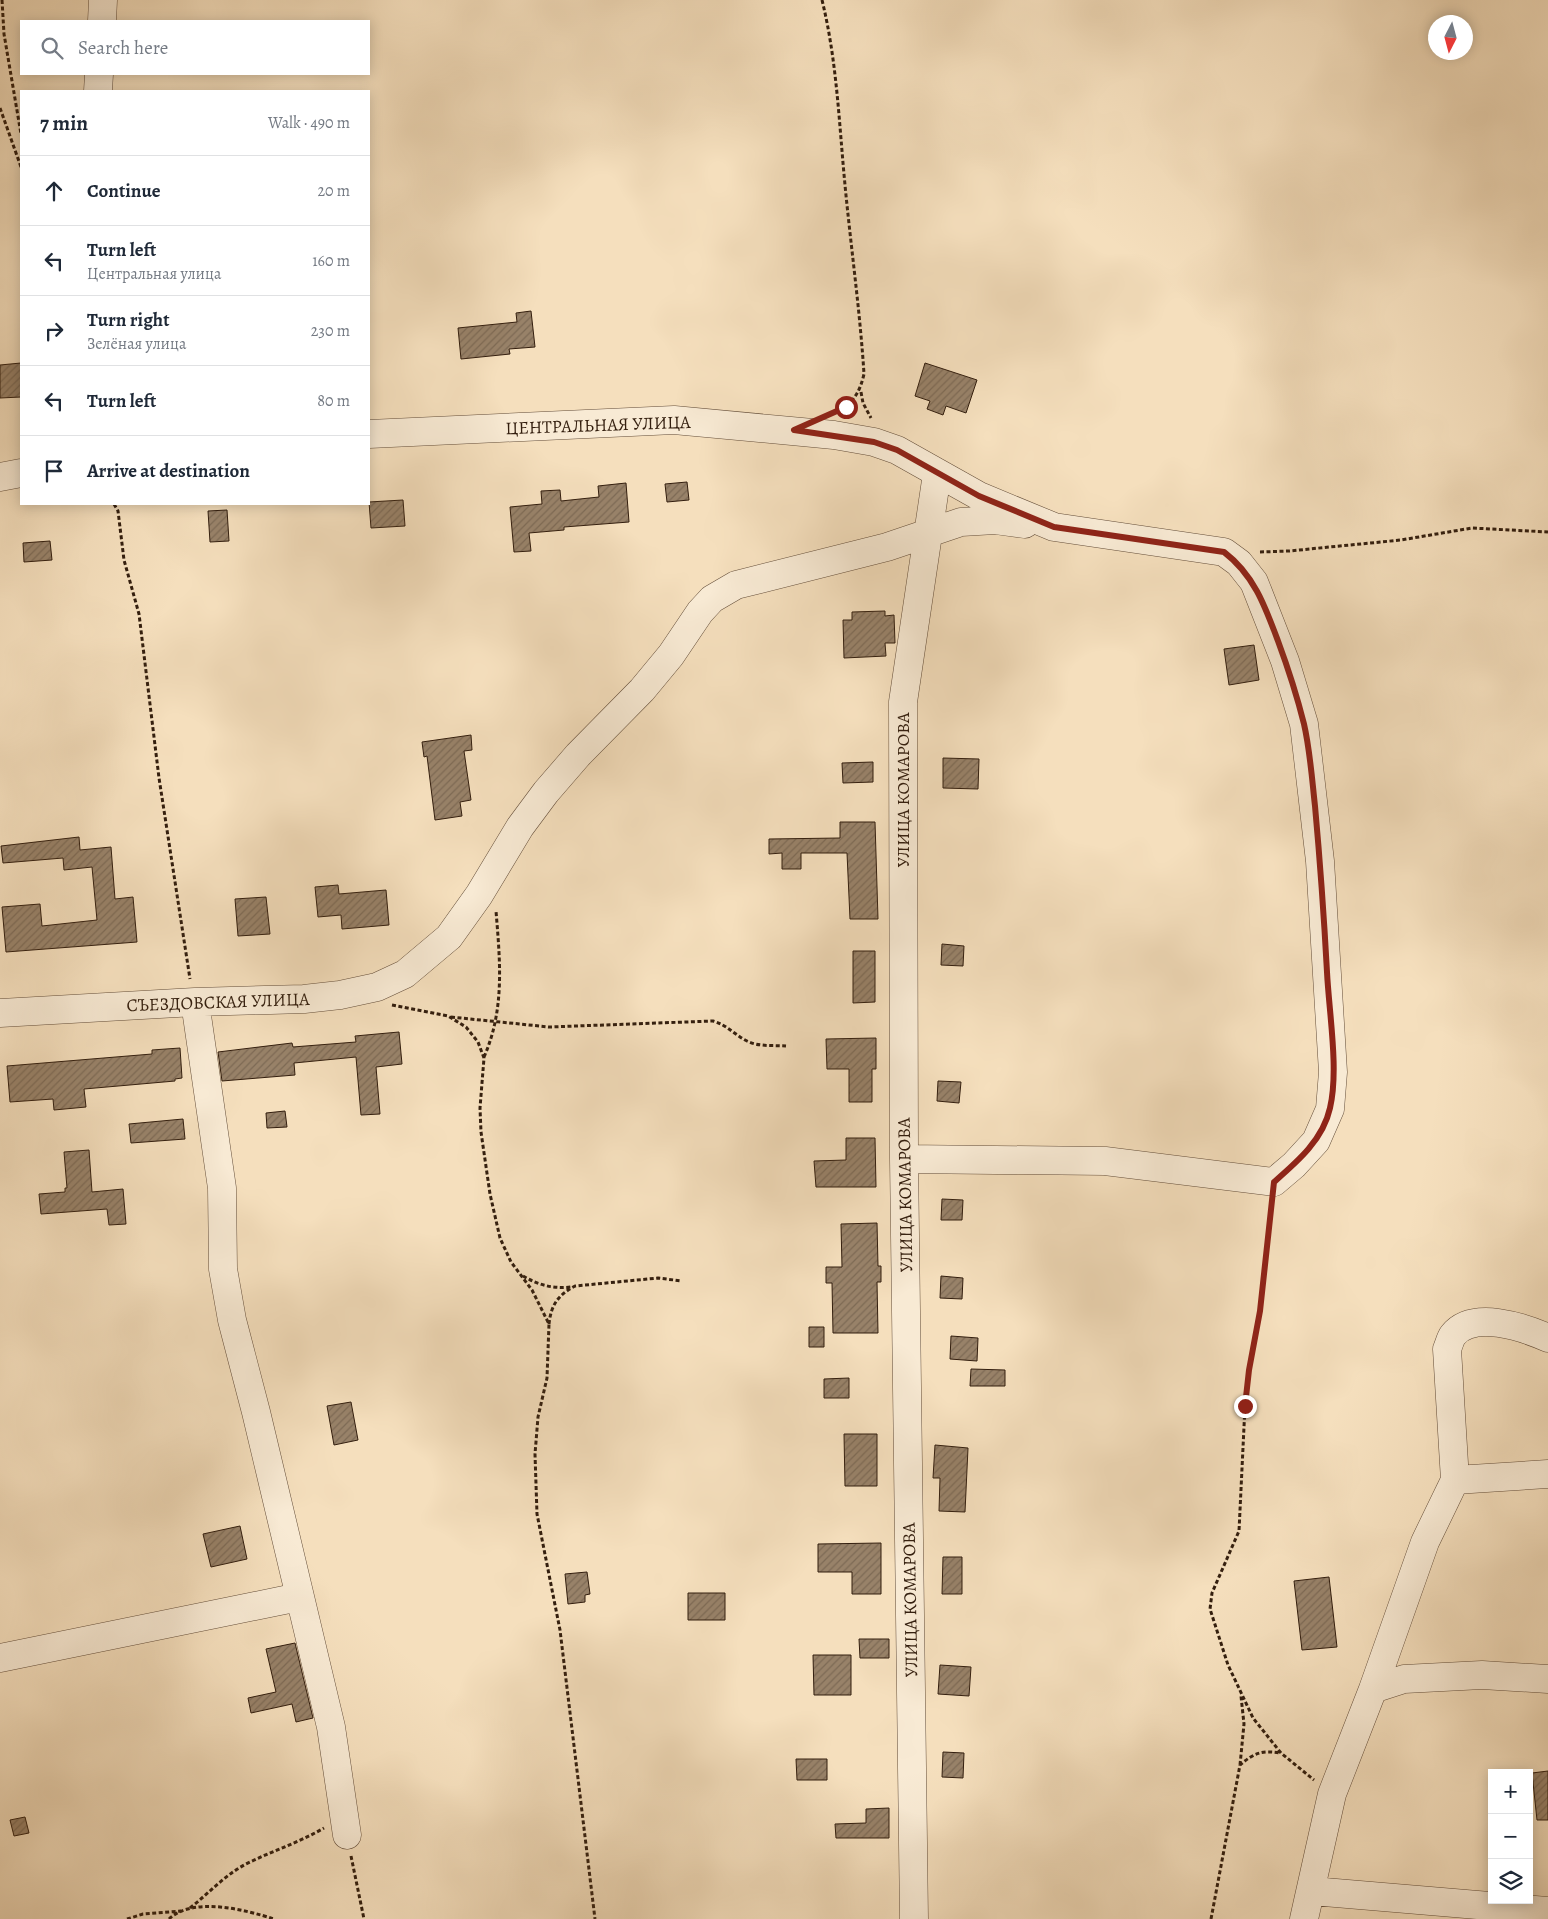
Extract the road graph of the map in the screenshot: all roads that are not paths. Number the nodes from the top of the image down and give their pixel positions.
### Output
1 (103, 0) edge
2 (102, 20) edge
3 (99, 75) edge
4 (98, 90) edge
5 (370, 434) edge
6 (20, 473) edge
7 (937, 474) junction
8 (0, 477) edge
9 (1054, 527) junction
10 (928, 535) junction
11 (195, 1002) junction
12 (0, 1013) edge
13 (904, 1158) junction
14 (1548, 1338) edge
15 (1548, 1474) edge
16 (1455, 1480) junction
17 (299, 1598) junction
18 (0, 1658) edge
19 (1548, 1679) edge
20 (1373, 1689) junction
21 (346, 1826) road end
22 (1312, 1891) junction
23 (1548, 1911) edge
24 (914, 1919) edge
25 (1304, 1919) edge

1 - 2 street
3 - 4 street
5 - 7 street, ЦЕНТРАЛЬНАЯ УЛИЦА
6 - 8 street
7 - 9 street, ЦЕНТРАЛЬНАЯ УЛИЦА
7 - 10 street, УЛИЦА КОМАРОВА
9 - 10 street, СЪЕЗДОВСКАЯ УЛИЦА
9 - 13 street, ЦЕНТРАЛЬНАЯ УЛИЦА
10 - 11 street, СЪЕЗДОВСКАЯ УЛИЦА
10 - 13 street, УЛИЦА КОМАРОВА
11 - 12 street, СЪЕЗДОВСКАЯ УЛИЦА
11 - 17 street
13 - 24 street, УЛИЦА КОМАРОВА
14 - 16 street
15 - 16 street
16 - 20 street
17 - 18 street
17 - 21 street
19 - 20 street
20 - 22 street
22 - 23 street
22 - 25 street

